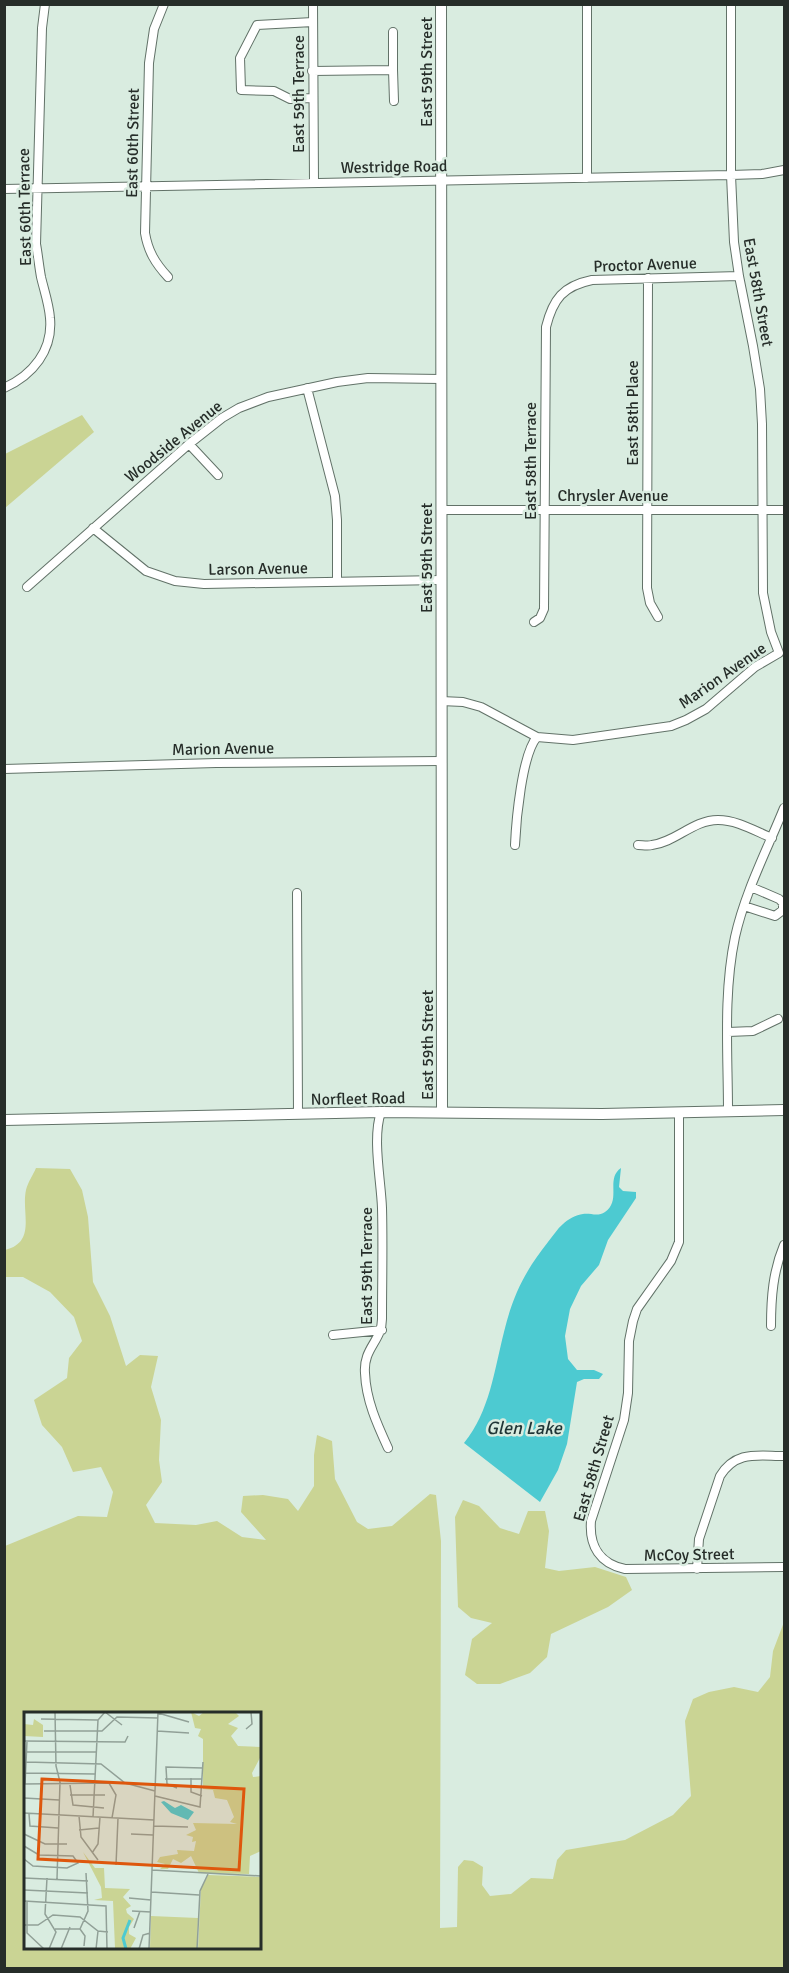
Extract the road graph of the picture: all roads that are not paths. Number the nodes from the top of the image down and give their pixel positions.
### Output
1 (45, 4) edge
2 (164, 4) edge
3 (313, 4) edge
4 (441, 4) edge
5 (587, 4) edge
6 (731, 4) edge
7 (313, 22) junction
8 (393, 32) dead end
9 (393, 70) junction
10 (312, 71) junction
11 (312, 98) junction
12 (394, 102) dead end
13 (784, 170) edge
14 (731, 175) junction
15 (587, 178) junction
16 (441, 180) junction
17 (314, 183) junction
18 (146, 187) junction
19 (4, 189) edge
20 (37, 189) junction
21 (739, 276) junction
22 (168, 277) dead end
23 (648, 278) junction
24 (557, 298) joint
25 (441, 379) junction
26 (4, 388) edge
27 (307, 388) junction
28 (189, 444) junction
29 (218, 475) dead end
30 (441, 510) junction
31 (545, 510) junction
32 (647, 510) junction
33 (763, 510) junction
34 (784, 510) edge
35 (93, 528) junction
36 (441, 580) junction
37 (337, 582) junction
38 (27, 587) dead end
39 (658, 617) dead end
40 (534, 622) dead end
41 (779, 653) joint
42 (441, 701) junction
43 (537, 737) junction
44 (441, 761) junction
45 (4, 769) edge
46 (784, 808) edge
47 (772, 838) junction
48 (515, 845) dead end
49 (638, 845) dead end
50 (751, 887) junction
51 (297, 893) dead end
52 (744, 906) junction
53 (778, 1018) dead end
54 (728, 1032) junction
55 (784, 1110) edge
56 (728, 1111) junction
57 (381, 1112) junction
58 (679, 1112) junction
59 (442, 1113) junction
60 (298, 1114) junction
61 (4, 1120) edge
62 (784, 1245) edge
63 (771, 1326) dead end
64 (382, 1330) junction
65 (333, 1335) dead end
66 (388, 1448) dead end
67 (784, 1456) edge
68 (599, 1555) joint
69 (784, 1567) edge
70 (697, 1569) junction

1 - 20 street, East 60th Terrace
2 - 18 street, East 60th Street
3 - 7 street, East 59th Terrace
4 - 16 street, East 59th Street
5 - 15 street
6 - 14 street, East 58th Street
7 - 10 street, East 59th Terrace
7 - 11 street
8 - 9 street
9 - 10 street
9 - 12 street
10 - 11 street, East 59th Terrace
11 - 17 street, East 59th Terrace
13 - 14 street, Westridge Road
14 - 15 street, Westridge Road
14 - 21 street, East 58th Street
15 - 16 street, Westridge Road
16 - 17 street, Westridge Road
16 - 25 street, East 59th Street
17 - 18 street, Westridge Road
18 - 20 street, Westridge Road
18 - 22 street, East 60th Street
19 - 20 street, Westridge Road
20 - 26 street, East 60th Terrace
21 - 23 street, Proctor Avenue
21 - 33 street, East 58th Street
23 - 24 street, Proctor Avenue
23 - 32 street, East 58th Place
24 - 31 street, East 58th Terrace
25 - 27 street, Woodside Avenue
25 - 30 street, East 59th Street
27 - 28 street, Woodside Avenue
27 - 37 street
28 - 29 street
28 - 35 street, Woodside Avenue
30 - 31 street, Chrysler Avenue
30 - 36 street, East 59th Street
31 - 32 street, Chrysler Avenue
31 - 40 street, East 58th Terrace
32 - 33 street, Chrysler Avenue
32 - 39 street, East 58th Place
33 - 34 street, Chrysler Avenue
33 - 41 street, East 58th Street
35 - 37 street, Larson Avenue
35 - 38 street, Woodside Avenue
36 - 37 street, Larson Avenue
36 - 42 street, East 59th Street
41 - 43 street, Marion Avenue
42 - 43 street, Marion Avenue
42 - 44 street, East 59th Street
43 - 48 street
44 - 45 street, Marion Avenue
44 - 59 street, East 59th Street
46 - 47 street
47 - 49 street
47 - 50 street
50 - 52 street
50 - 52 street
51 - 60 street
52 - 54 street
53 - 54 street
54 - 56 street
55 - 56 street, Norfleet Road
56 - 58 street, Norfleet Road
57 - 59 street, Norfleet Road
57 - 60 street, Norfleet Road
57 - 64 street, East 59th Terrace
58 - 59 street, Norfleet Road
58 - 68 street, East 58th Street
60 - 61 street, Norfleet Road
62 - 63 street
64 - 65 street
64 - 66 street, East 59th Terrace
67 - 70 street
68 - 70 street, McCoy Street
69 - 70 street, McCoy Street

